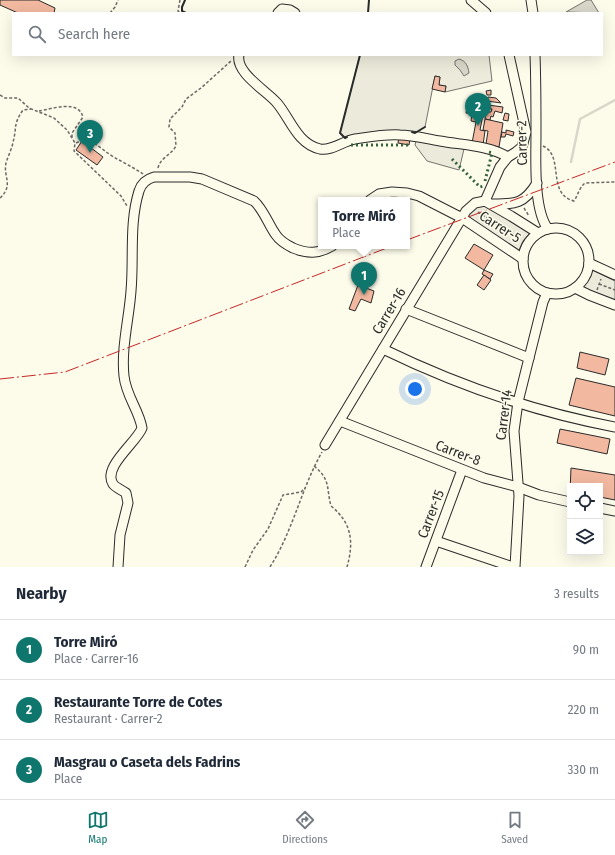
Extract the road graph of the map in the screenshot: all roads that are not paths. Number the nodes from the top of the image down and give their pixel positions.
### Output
1 (471, 0) edge
2 (531, 0) edge
3 (279, 12) edge
4 (293, 12) edge
5 (485, 12) edge
6 (533, 12) edge
7 (237, 56) edge
8 (509, 56) edge
9 (535, 56) edge
10 (508, 157) junction
11 (537, 183) junction
12 (374, 197) edge
13 (488, 202) junction
14 (462, 218) junction
15 (548, 229) junction
16 (538, 234) junction
17 (326, 249) edge
18 (523, 259) junction
19 (589, 263) junction
20 (615, 275) edge
21 (575, 288) junction
22 (547, 293) junction
23 (615, 305) edge
24 (406, 309) junction
25 (383, 349) junction
26 (529, 358) junction
27 (518, 402) junction
28 (340, 422) junction
29 (615, 427) edge
30 (326, 445) road end
31 (462, 470) junction
32 (518, 487) junction
33 (567, 501) edge
34 (603, 509) edge
35 (615, 512) edge
36 (436, 542) junction
37 (118, 567) edge
38 (426, 567) edge
39 (514, 567) edge

1 - 5 street
2 - 6 street
3 - 4 street
7 - 10 street
8 - 10 street
9 - 11 street, Carrer-2
10 - 13 street
11 - 13 street
11 - 15 street, Carrer-2
12 - 14 street, Carrer-5
13 - 14 street, Carrer-16
13 - 16 street, Carrer-5
14 - 18 street, Carrer-5
14 - 24 street, Carrer-16
15 - 16 street
15 - 19 street
16 - 18 street
17 - 37 street
18 - 22 street
19 - 20 street
19 - 21 street
21 - 22 street
21 - 23 street
22 - 26 street, Carrer-14
24 - 25 street, Carrer-16
24 - 26 street
25 - 27 street
25 - 28 street, Carrer-16
26 - 27 street, Carrer-14
27 - 29 street
27 - 32 street, Carrer-14
28 - 30 street, Carrer-16
28 - 31 street, Carrer-8
31 - 32 street, Carrer-8
31 - 36 street, Carrer-15
32 - 33 street, Carrer-8
32 - 39 street, Carrer-14
34 - 35 street
36 - 38 street, Carrer-15
36 - 39 street

